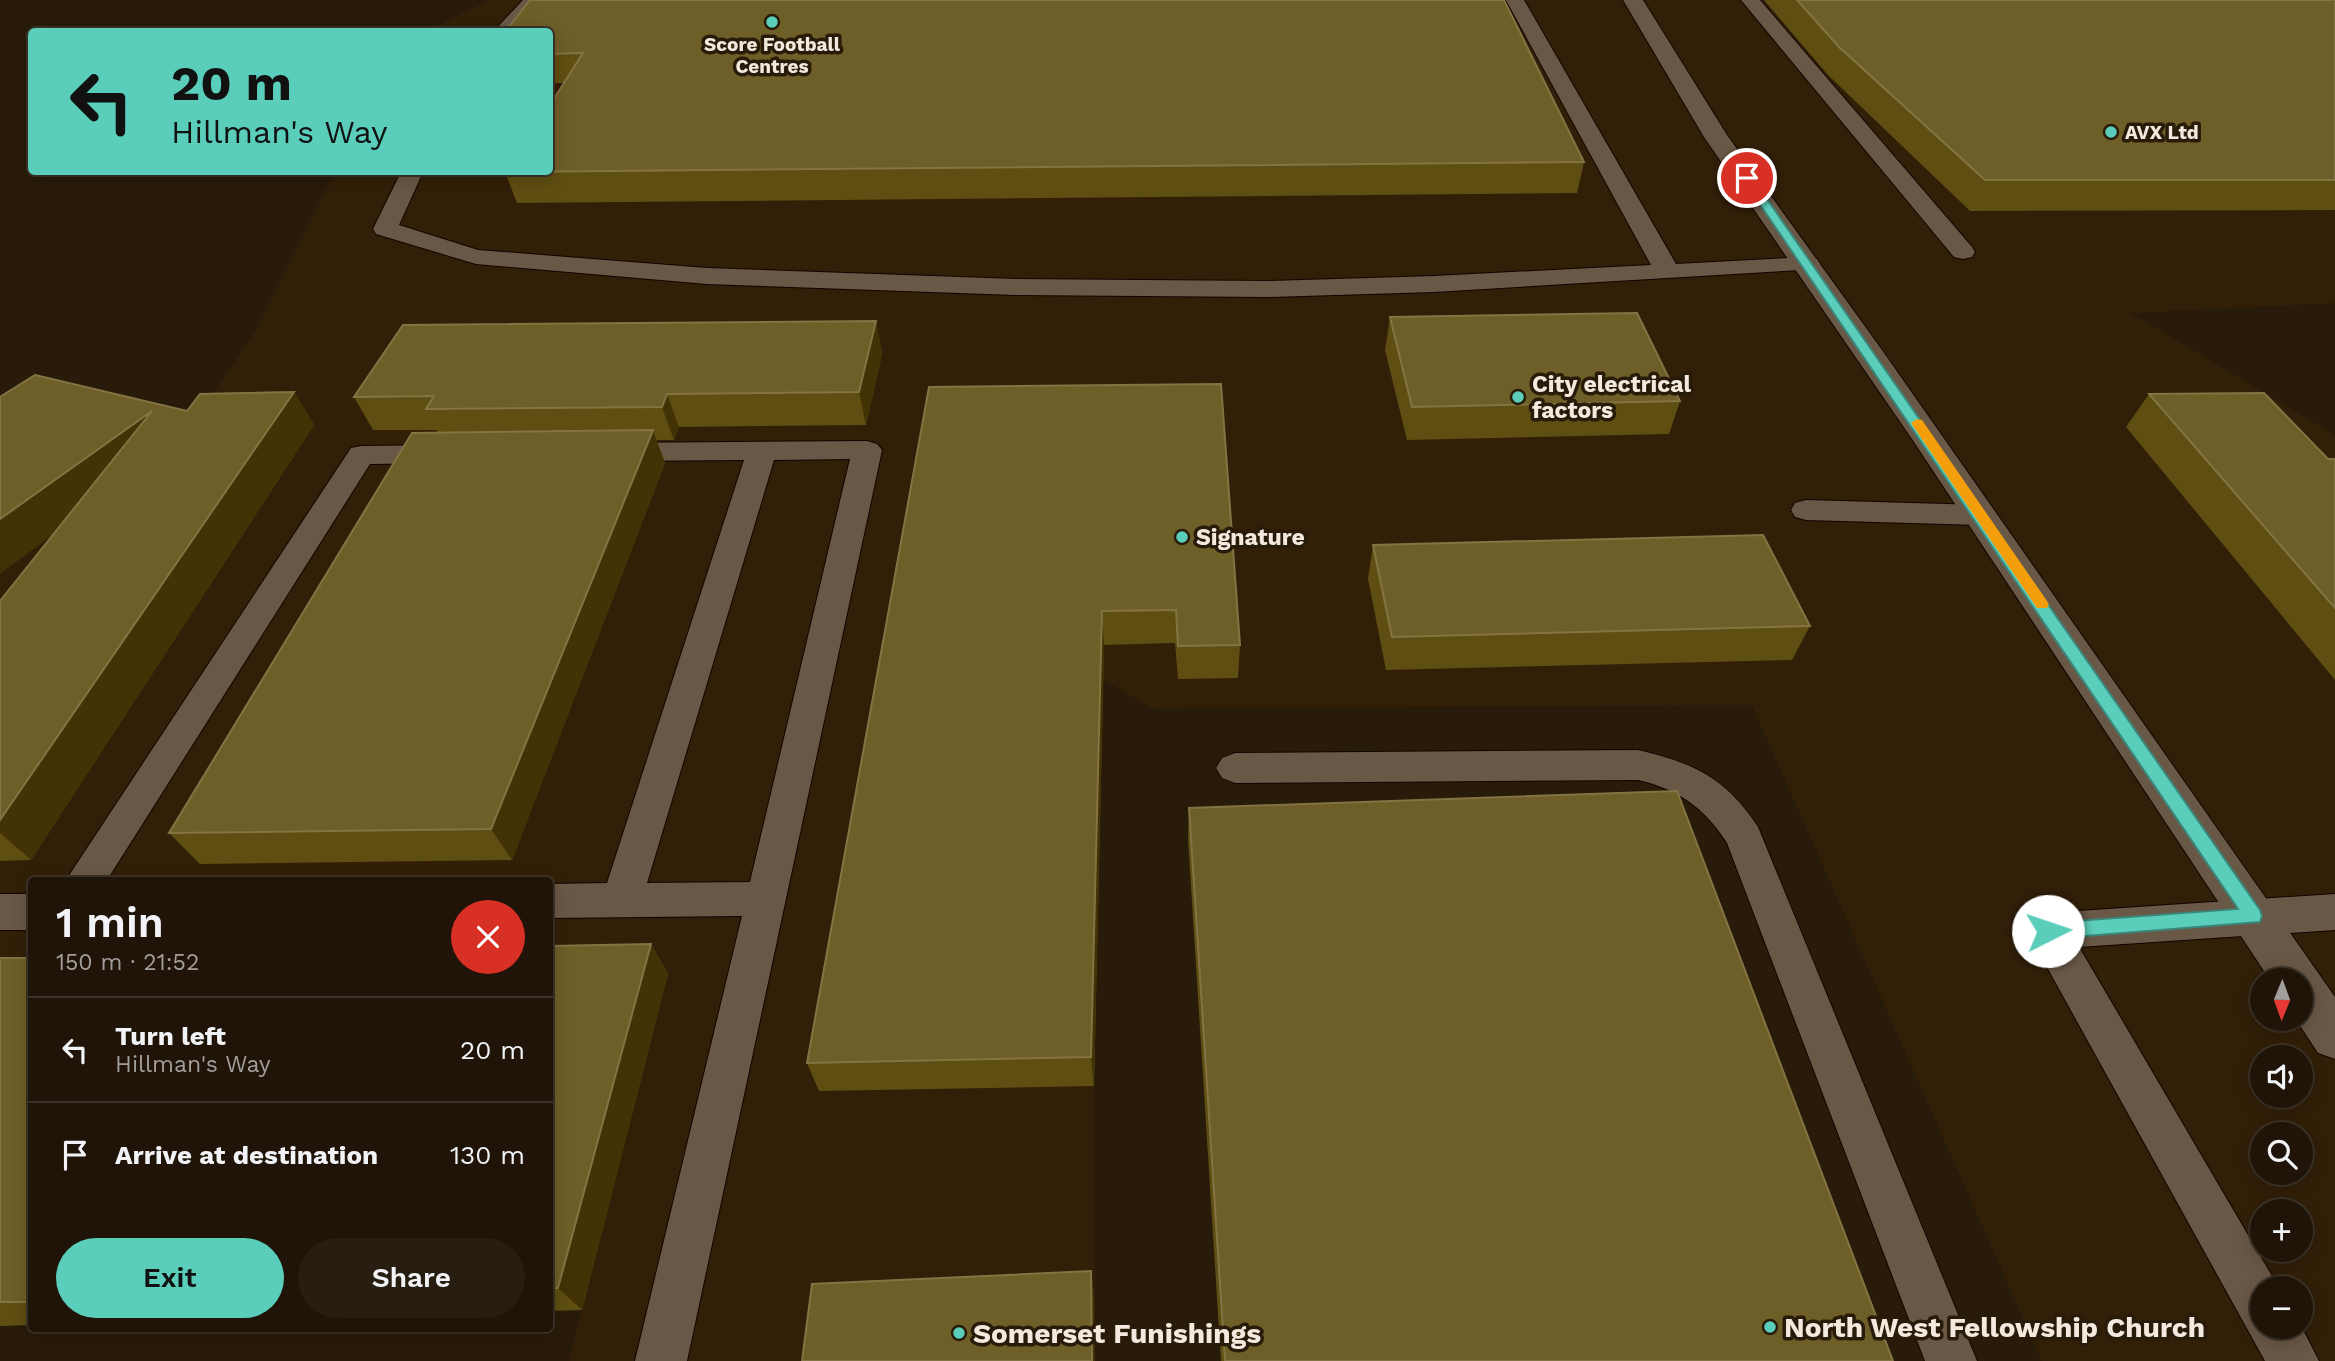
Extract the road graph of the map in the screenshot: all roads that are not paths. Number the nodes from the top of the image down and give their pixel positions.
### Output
1 (533, 0) edge
2 (1515, 0) edge
3 (1633, 0) edge
4 (1750, 0) edge
5 (506, 28) edge
6 (411, 175) edge
7 (1964, 252) dead end
8 (1808, 264) junction
9 (1668, 272) junction
10 (762, 451) junction
11 (582, 452) edge
12 (472, 453) edge
13 (1806, 510) dead end
14 (1981, 515) junction
15 (1235, 768) dead end
16 (88, 877) edge
17 (622, 899) junction
18 (766, 899) junction
19 (553, 901) edge
20 (0, 912) edge
21 (28, 912) edge
22 (2335, 912) edge
23 (2253, 916) junction
24 (2288, 968) edge
25 (2314, 1006) edge
26 (2335, 1037) edge
27 (2250, 1285) edge
28 (2280, 1339) edge
29 (661, 1361) edge
30 (1951, 1361) edge
31 (2293, 1361) edge

1 - 5 lane
2 - 9 lane
3 - 8 street
4 - 7 lane
6 - 9 lane
8 - 9 lane
8 - 14 street
10 - 11 lane
10 - 17 lane
10 - 18 lane
12 - 16 lane
13 - 14 lane
14 - 23 street
15 - 30 lane
17 - 18 lane
17 - 19 lane
18 - 29 lane
20 - 21 lane
22 - 23 lane
23 - 24 street
23 - 27 lane
25 - 26 street
28 - 31 lane

